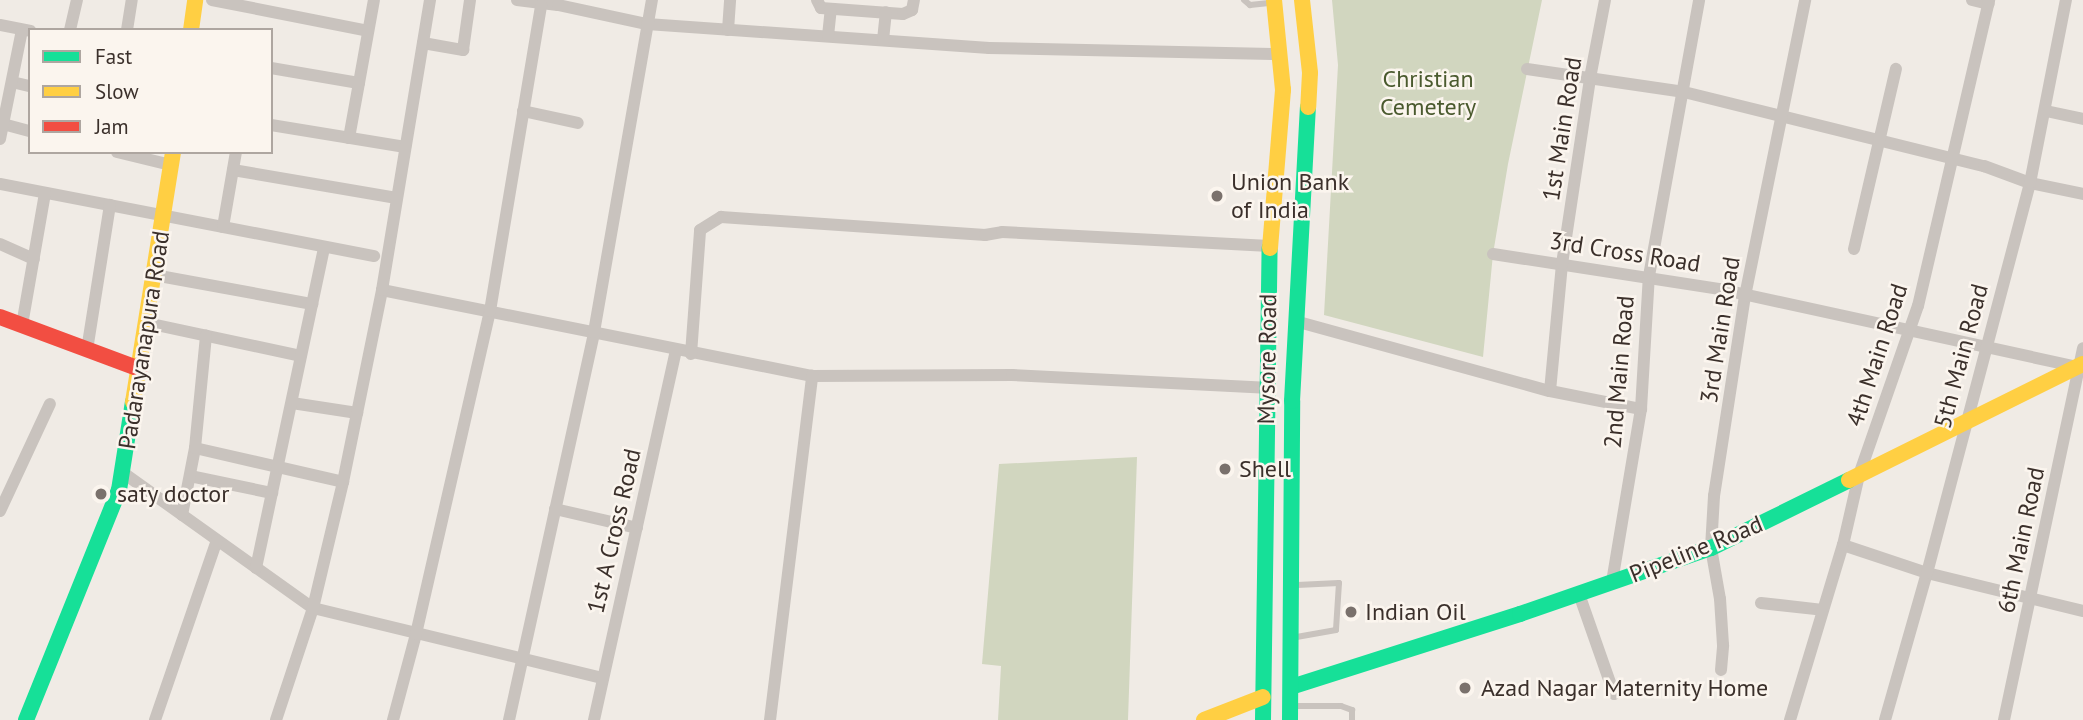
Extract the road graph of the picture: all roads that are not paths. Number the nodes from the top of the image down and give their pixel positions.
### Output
1 (77, 0) edge
2 (132, 0) edge
3 (195, 0) edge
4 (212, 0) edge
5 (374, 0) edge
6 (430, 0) edge
7 (470, 0) edge
8 (517, 0) edge
9 (652, 0) edge
10 (730, 0) edge
11 (817, 0) edge
12 (914, 0) edge
13 (1244, 0) edge
14 (1302, 0) edge
15 (1605, 0) edge
16 (1699, 0) edge
17 (1805, 0) edge
18 (1972, 0) edge
19 (2066, 0) edge
20 (1274, 1) edge
21 (1989, 2) edge
22 (559, 3) edge
23 (541, 5) junction
24 (831, 9) junction
25 (886, 12) junction
26 (647, 24) junction
27 (0, 25) edge
28 (71, 28) edge
29 (127, 28) edge
30 (191, 28) edge
31 (728, 30) junction
32 (26, 31) edge
33 (368, 31) junction
34 (828, 36) junction
35 (883, 40) junction
36 (423, 43) junction
37 (1279, 54) junction
38 (273, 68) edge
39 (1527, 69) dead end
40 (1896, 69) dead end
41 (1590, 78) junction
42 (12, 82) junction
43 (359, 83) junction
44 (28, 86) edge
45 (1684, 92) junction
46 (523, 111) junction
47 (2046, 111) junction
48 (1781, 116) junction
49 (2083, 119) edge
50 (578, 123) dead end
51 (3, 124) junction
52 (273, 125) edge
53 (28, 130) edge
54 (349, 138) junction
55 (0, 139) edge
56 (1880, 142) junction
57 (405, 147) junction
58 (133, 154) edge
59 (236, 154) edge
60 (172, 159) edge
61 (1951, 159) junction
62 (233, 170) junction
63 (2030, 183) junction
64 (0, 184) edge
65 (45, 192) junction
66 (2083, 194) edge
67 (397, 198) junction
68 (110, 205) junction
69 (164, 216) junction
70 (223, 227) junction
71 (0, 244) edge
72 (1270, 246) junction
73 (324, 247) junction
74 (1854, 250) dead end
75 (1493, 254) dead end
76 (373, 257) dead end
77 (34, 259) junction
78 (1562, 264) junction
79 (154, 275) junction
80 (1649, 276) junction
81 (382, 290) junction
82 (1745, 296) junction
83 (312, 304) junction
84 (490, 311) junction
85 (0, 317) edge
86 (1295, 321) junction
87 (147, 323) junction
88 (22, 325) junction
89 (1909, 331) junction
90 (594, 332) junction
91 (206, 337) junction
92 (1985, 347) junction
93 (2083, 348) edge
94 (87, 350) junction
95 (676, 351) junction
96 (691, 354) junction
97 (301, 356) junction
98 (2080, 366) edge
99 (140, 369) junction
100 (811, 376) junction
101 (1266, 388) junction
102 (1550, 391) junction
103 (292, 403) junction
104 (50, 404) dead end
105 (1641, 409) junction
106 (357, 413) junction
107 (1965, 423) junction
108 (195, 448) junction
109 (278, 467) junction
110 (122, 472) junction
111 (1859, 475) junction
112 (190, 476) junction
113 (343, 482) junction
114 (272, 493) junction
115 (555, 509) junction
116 (0, 511) edge
117 (182, 515) junction
118 (637, 528) junction
119 (218, 540) junction
120 (1843, 545) junction
121 (1711, 548) junction
122 (256, 568) junction
123 (1927, 573) junction
124 (1612, 582) junction
125 (1291, 586) junction
126 (1579, 594) junction
127 (2031, 598) junction
128 (1761, 603) dead end
129 (313, 608) junction
130 (1823, 610) junction
131 (2083, 611) edge
132 (416, 634) junction
133 (1291, 638) junction
134 (524, 661) junction
135 (1721, 670) dead end
136 (603, 678) junction
137 (1291, 687) junction
138 (1614, 694) dead end
139 (1263, 697) junction
140 (1290, 713) edge
141 (26, 720) edge
142 (155, 720) edge
143 (276, 720) edge
144 (393, 720) edge
145 (509, 720) edge
146 (594, 720) edge
147 (770, 720) edge
148 (1204, 720) edge
149 (1263, 720) edge
150 (1352, 720) edge
151 (1790, 720) edge
152 (1885, 720) edge
153 (2004, 720) edge

1 - 28 street
2 - 29 street
3 - 30 main road
4 - 33 street
5 - 33 street
6 - 36 street
7 - 36 street
8 - 23 street
9 - 26 street
10 - 31 street
11 - 24 street
12 - 25 street
13 - 20 lane
14 - 86 main road, Mysore Road
15 - 41 street, 1st Main Road
16 - 45 street, 2nd Main Road
17 - 48 street, 3rd Main Road
18 - 21 street
19 - 47 street, 5th Main Road
20 - 37 main road, Mysore Road
21 - 61 street, 4th Main Road
22 - 23 street
22 - 26 street
23 - 46 street
24 - 25 street
24 - 34 street
25 - 35 street
26 - 31 street
26 - 90 street
27 - 32 street
31 - 34 street
32 - 42 street
33 - 43 street
34 - 35 street
35 - 37 street
36 - 57 street
37 - 72 main road, Mysore Road
38 - 43 street
39 - 41 street
40 - 56 street
41 - 45 street
41 - 78 street, 1st Main Road
42 - 44 street
42 - 51 street
43 - 54 street
45 - 48 street
45 - 80 street, 2nd Main Road
46 - 50 street
46 - 84 street
47 - 49 street
47 - 63 street, 5th Main Road
48 - 56 street
48 - 82 street, 3rd Main Road
51 - 53 street
51 - 55 street
52 - 54 street
54 - 57 street
56 - 61 street
56 - 74 street
57 - 67 street
58 - 60 street
59 - 62 street
60 - 69 main road, Padarayanapura Road
61 - 63 street
61 - 89 street, 4th Main Road
62 - 67 street
62 - 70 street
63 - 66 street
63 - 92 street, 5th Main Road
64 - 65 street
65 - 68 street
65 - 77 street
67 - 81 street
68 - 69 street
68 - 94 street
69 - 70 street
69 - 79 main road, Padarayanapura Road
70 - 73 street
71 - 77 street
72 - 96 street
72 - 101 main road, Mysore Road
73 - 76 street
73 - 83 street
75 - 78 street, 3rd Cross Road
77 - 88 street
78 - 80 street, 3rd Cross Road
78 - 102 street, 1st Main Road
79 - 83 street
79 - 87 main road, Padarayanapura Road
80 - 82 street, 3rd Cross Road
80 - 105 street, 2nd Main Road
81 - 84 street
81 - 106 street
82 - 89 street, 3rd Cross Road
82 - 121 street, 3rd Main Road
83 - 97 street
84 - 90 street
84 - 132 street
85 - 88 main road
86 - 102 street
86 - 125 main road, Mysore Road
87 - 91 street
87 - 99 main road, Padarayanapura Road
88 - 94 main road
89 - 92 street, 3rd Cross Road
89 - 111 street, 4th Main Road
90 - 95 street
90 - 115 street
91 - 97 street
91 - 108 street
92 - 98 street, 3rd Cross Road
92 - 107 street, 5th Main Road
93 - 98 street, 6th Main Road
94 - 99 main road
95 - 96 street
95 - 118 street, 1st A Cross Road
96 - 100 street
97 - 103 street
98 - 107 main road, Pipeline Road
98 - 127 street, 6th Main Road
99 - 110 main road, Padarayanapura Road
100 - 101 street
100 - 147 street
101 - 139 main road, Mysore Road
102 - 105 street
103 - 106 street
103 - 109 street
104 - 116 street
105 - 124 street, 2nd Main Road
106 - 113 street
107 - 111 main road, Pipeline Road
107 - 123 street, 5th Main Road
108 - 109 street
108 - 112 street
109 - 113 street
109 - 114 street
110 - 117 street
110 - 141 main road, Padarayanapura Road
111 - 120 street, 4th Main Road
111 - 121 main road, Pipeline Road
112 - 114 street
112 - 117 street
113 - 129 street
114 - 122 street
115 - 118 street
115 - 134 street
117 - 119 street
118 - 136 street, 1st A Cross Road
119 - 122 street
119 - 142 street
120 - 123 street
120 - 130 street, 4th Main Road
121 - 124 main road, Pipeline Road
121 - 135 street, 3rd Main Road
122 - 129 street
123 - 127 street
123 - 152 street, 5th Main Road
124 - 126 main road, Pipeline Road
125 - 133 main road, Mysore Road
125 - 133 lane
126 - 137 main road, Pipeline Road
126 - 138 street
127 - 131 street
127 - 153 street, 6th Main Road
128 - 130 street
129 - 132 street
129 - 143 street
130 - 151 street, 4th Main Road
132 - 134 street
132 - 144 street
133 - 137 main road, Mysore Road
134 - 136 street
134 - 145 street
136 - 146 street, 1st A Cross Road
137 - 140 main road, Mysore Road
139 - 148 main road
139 - 149 main road, Mysore Road
140 - 150 lane

